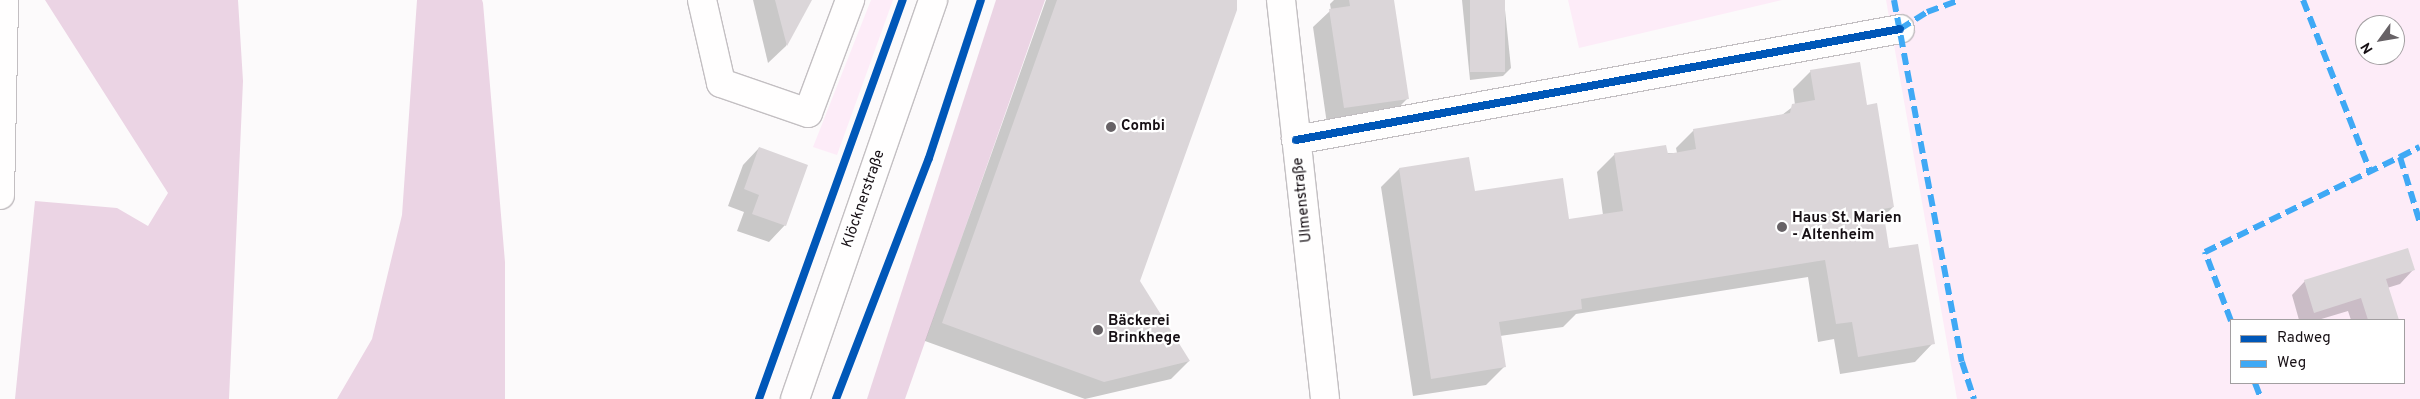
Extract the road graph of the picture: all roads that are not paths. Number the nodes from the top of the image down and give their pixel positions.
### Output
1 (4, 0) edge
2 (702, 0) edge
3 (850, 0) edge
4 (934, 0) edge
5 (1281, 0) edge
6 (1900, 29) dead end
7 (1296, 140) junction
8 (0, 195) edge
9 (795, 399) edge
10 (1325, 399) edge

1 - 8 street
2 - 3 street
4 - 9 street, Klöcknerstraße
5 - 7 street, Ulmenstraße
6 - 7 street
7 - 10 street, Ulmenstraße

